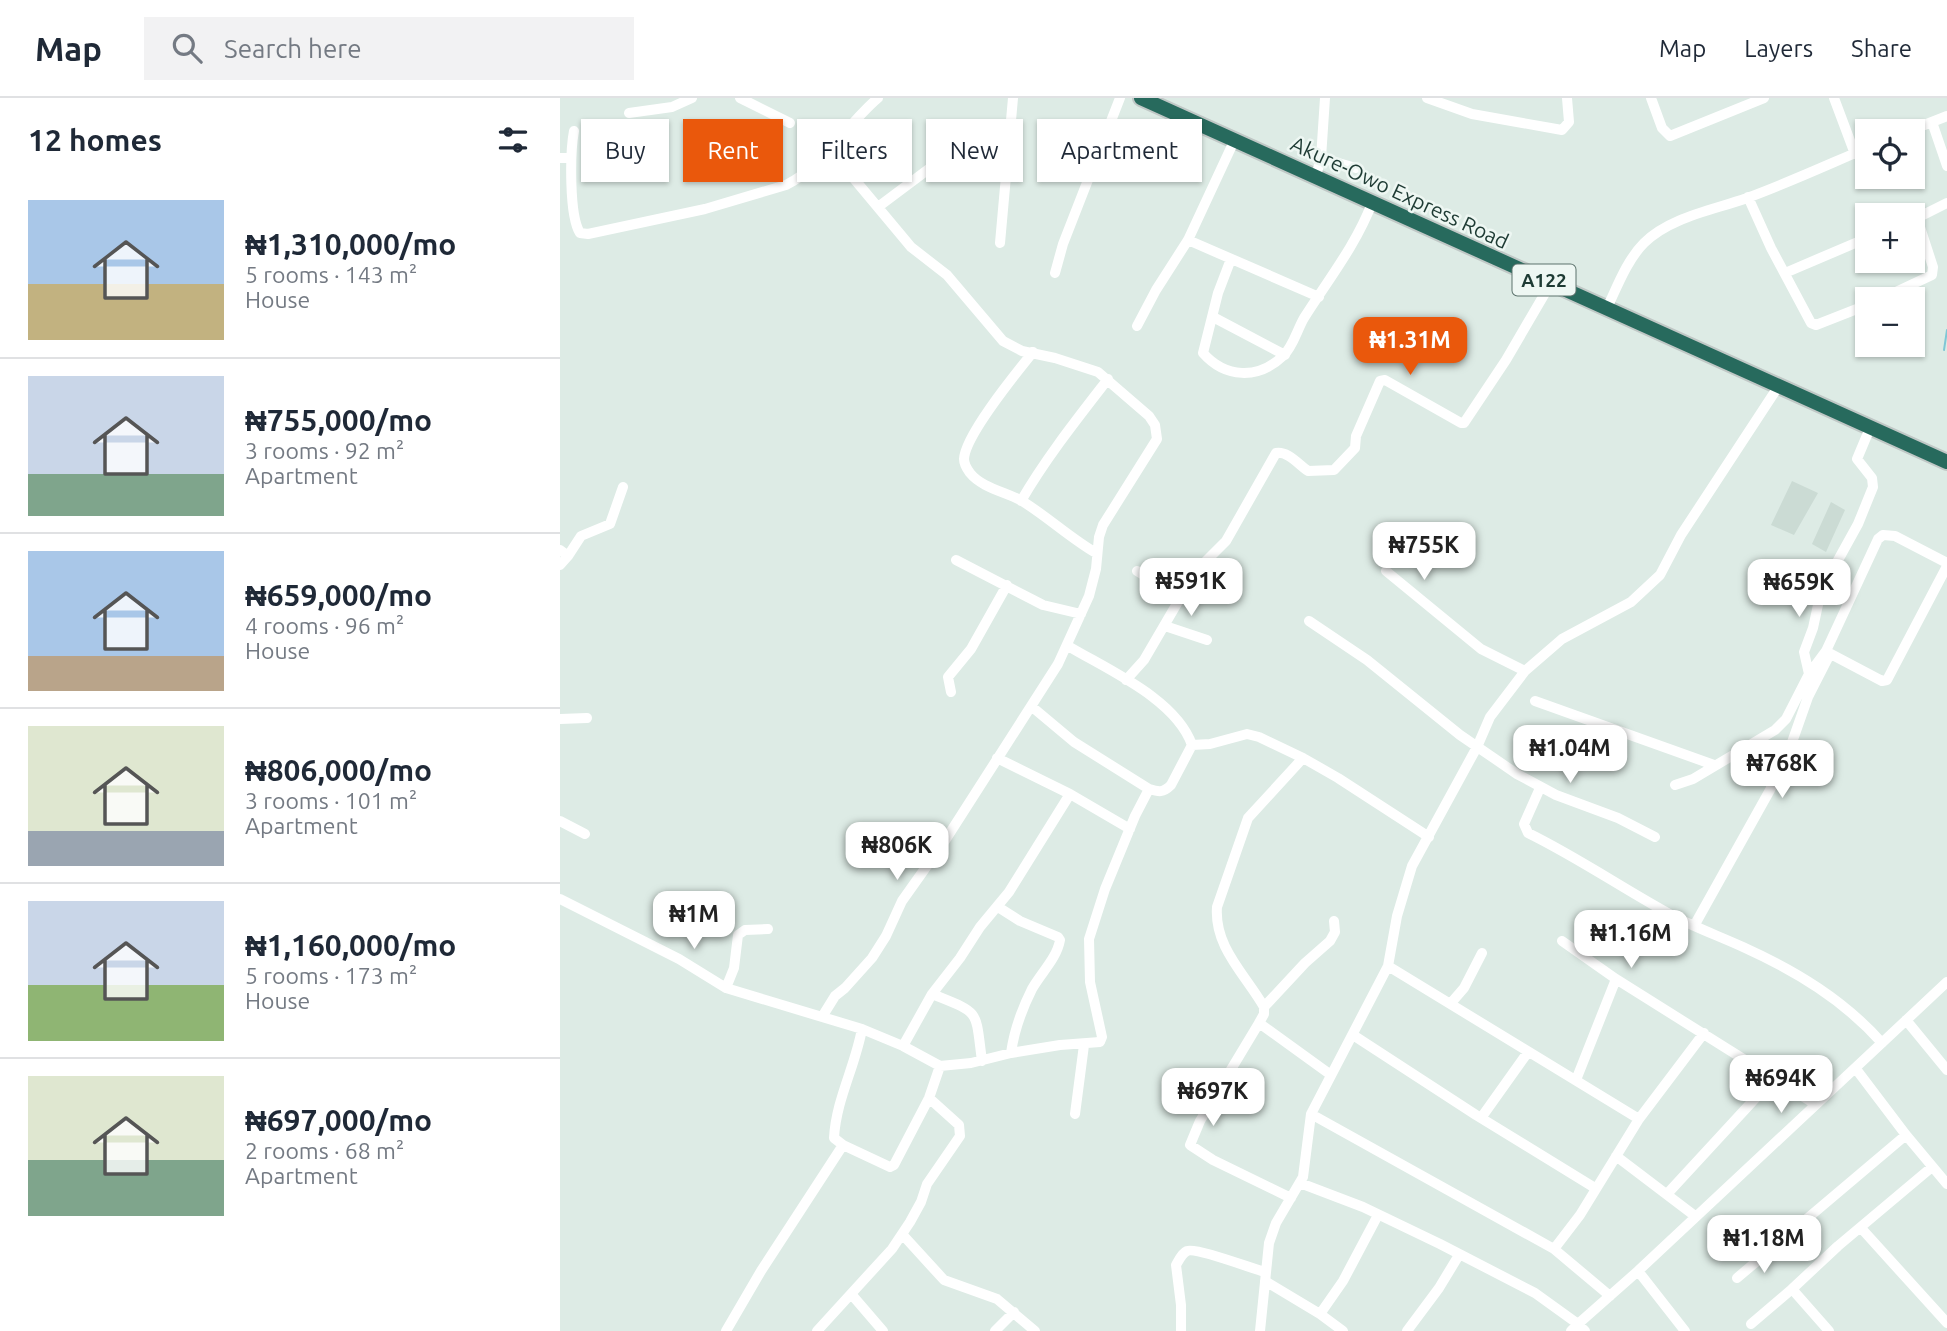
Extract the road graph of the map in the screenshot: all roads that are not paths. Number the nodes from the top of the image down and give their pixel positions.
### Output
1 (692, 98) edge
2 (740, 98) edge
3 (878, 98) edge
4 (1013, 98) edge
5 (1120, 98) edge
6 (1141, 98) edge
7 (1325, 98) edge
8 (1427, 98) edge
9 (1567, 98) edge
10 (1651, 98) edge
11 (1764, 98) edge
12 (1834, 98) edge
13 (1751, 100) edge
14 (629, 113) dead end
15 (1947, 116) edge
16 (855, 119) edge
17 (1011, 119) edge
18 (790, 122) dead end
19 (1932, 122) junction
20 (1925, 125) edge
21 (574, 131) dead end
22 (1234, 139) junction
23 (1855, 154) joint
24 (566, 158) edge
25 (1321, 158) junction
26 (1947, 166) edge
27 (1356, 168) dead end
28 (926, 172) edge
29 (1315, 177) junction
30 (797, 178) edge
31 (857, 182) edge
32 (1004, 182) edge
33 (1748, 197) junction
34 (1372, 203) junction
35 (1947, 204) edge
36 (878, 207) junction
37 (1925, 214) edge
38 (1188, 240) junction
39 (1000, 243) dead end
40 (1855, 243) edge
41 (1925, 246) edge
42 (1231, 258) junction
43 (1786, 273) junction
44 (1055, 274) dead end
45 (1551, 283) junction
46 (1906, 287) edge
47 (1319, 297) junction
48 (1607, 308) junction
49 (1855, 310) edge
50 (1213, 317) junction
51 (1137, 326) dead end
52 (1034, 352) junction
53 (1285, 355) junction
54 (1108, 379) junction
55 (1778, 387) junction
56 (1870, 428) junction
57 (1947, 462) edge
58 (623, 487) dead end
59 (1021, 501) junction
60 (564, 553) edge
61 (1097, 553) junction
62 (956, 560) dead end
63 (560, 565) edge
64 (1947, 565) edge
65 (1386, 570) dead end
66 (1138, 571) dead end
67 (1007, 585) junction
68 (1180, 597) junction
69 (1081, 614) junction
70 (1309, 621) dead end
71 (1165, 626) junction
72 (1207, 640) dead end
73 (1068, 646) junction
74 (1828, 652) junction
75 (1525, 671) junction
76 (1809, 674) junction
77 (1126, 680) junction
78 (951, 692) dead end
79 (1535, 701) dead end
80 (1031, 706) junction
81 (587, 718) dead end
82 (560, 719) edge
83 (1192, 744) junction
84 (1477, 747) junction
85 (997, 758) junction
86 (1303, 758) junction
87 (1714, 765) junction
88 (1675, 785) dead end
89 (1541, 788) junction
90 (1149, 789) junction
91 (1070, 794) junction
92 (560, 821) edge
93 (1130, 829) junction
94 (585, 834) dead end
95 (1655, 836) dead end
96 (1429, 837) junction
97 (560, 899) edge
98 (998, 907) junction
99 (1334, 921) dead end
100 (1694, 926) junction
101 (768, 929) dead end
102 (1562, 941) dead end
103 (1482, 953) dead end
104 (1388, 966) junction
105 (1616, 979) junction
106 (1947, 982) edge
107 (726, 988) junction
108 (932, 994) junction
109 (1451, 1003) junction
110 (1264, 1007) junction
111 (822, 1017) junction
112 (1906, 1020) junction
113 (1259, 1023) junction
114 (862, 1029) junction
115 (1704, 1033) junction
116 (1353, 1035) junction
117 (1882, 1043) junction
118 (1084, 1045) junction
119 (903, 1046) junction
120 (1528, 1052) junction
121 (1011, 1053) junction
122 (982, 1061) junction
123 (940, 1066) junction
124 (1856, 1069) junction
125 (1947, 1070) edge
126 (1331, 1075) junction
127 (1774, 1078) junction
128 (1576, 1080) junction
129 (929, 1098) junction
130 (1815, 1104) junction
131 (1075, 1114) dead end
132 (1311, 1114) junction
133 (1481, 1118) junction
134 (1639, 1119) junction
135 (1906, 1136) junction
136 (843, 1145) junction
137 (1616, 1156) junction
138 (1933, 1167) junction
139 (1300, 1183) junction
140 (1947, 1184) edge
141 (1595, 1188) junction
142 (1668, 1193) junction
143 (1291, 1198) junction
144 (1378, 1215) junction
145 (1695, 1216) junction
146 (1861, 1228) junction
147 (902, 1234) junction
148 (1554, 1249) junction
149 (1459, 1255) junction
150 (1638, 1271) junction
151 (1265, 1277) junction
152 (1737, 1278) dead end
153 (1791, 1289) junction
154 (852, 1295) junction
155 (1610, 1296) junction
156 (1014, 1311) junction
157 (1321, 1314) junction
158 (1947, 1323) edge
159 (1751, 1324) dead end
160 (1578, 1329) edge
161 (726, 1331) edge
162 (817, 1331) edge
163 (884, 1331) edge
164 (995, 1331) edge
165 (1035, 1331) edge
166 (1181, 1331) edge
167 (1260, 1331) edge
168 (1343, 1331) edge
169 (1407, 1331) edge
170 (1685, 1331) edge
171 (1829, 1331) edge

1 - 14 street
2 - 18 street
3 - 16 street
4 - 17 street
5 - 44 street
6 - 22 highway, Akure-Owo Express Road / A122
7 - 25 street
8 - 9 street
10 - 13 street
11 - 13 street
12 - 23 street
15 - 19 street
19 - 20 street
19 - 26 street
21 - 24 street
22 - 29 highway, Akure-Owo Express Road / A122
22 - 38 street
23 - 33 street
24 - 30 street
25 - 27 street
25 - 29 street
28 - 36 street
29 - 34 highway, Akure-Owo Express Road / A122
31 - 36 street
32 - 39 street
33 - 43 street
33 - 48 street
34 - 45 highway, Akure-Owo Express Road / A122
34 - 47 street
35 - 37 street
36 - 52 street
38 - 42 street
38 - 51 street
40 - 43 street
41 - 46 street
42 - 47 street
42 - 50 street
43 - 49 street
45 - 48 highway, Akure-Owo Express Road / A122
45 - 68 street
47 - 53 street
48 - 55 highway, Akure-Owo Express Road / A122
50 - 53 street
50 - 53 street
52 - 54 street
52 - 59 street
54 - 59 street
54 - 61 street
55 - 56 highway, Akure-Owo Express Road / A122
55 - 75 street
56 - 57 highway, Akure-Owo Express Road / A122
56 - 76 street
58 - 60 street
59 - 61 street
60 - 63 street
61 - 69 street
62 - 67 street
64 - 74 street
64 - 74 street
65 - 75 street
66 - 68 street
67 - 69 street
67 - 78 street
68 - 71 street
69 - 73 street
70 - 84 street
71 - 72 street
71 - 77 street
73 - 77 street
73 - 80 street
74 - 76 street
74 - 100 street
75 - 84 street
76 - 87 street
77 - 83 street
79 - 87 street
80 - 85 street
80 - 90 street
81 - 82 street
83 - 86 street
83 - 90 street
84 - 89 street
84 - 96 street
85 - 91 street
85 - 111 street
86 - 96 street
86 - 110 street
87 - 88 street
89 - 95 street
89 - 100 street
90 - 93 street
91 - 93 street
91 - 98 street
92 - 94 street
93 - 118 street
96 - 104 street
97 - 107 street
98 - 108 street
98 - 121 street
99 - 110 street
100 - 117 street
101 - 107 street
102 - 105 street
103 - 109 street
104 - 109 street
104 - 116 street
105 - 115 street
105 - 128 street
106 - 112 street
107 - 111 street
108 - 119 street
108 - 122 street
109 - 120 street
110 - 113 street
111 - 114 street
112 - 117 street
112 - 125 street
113 - 126 street
113 - 143 street
114 - 119 street
114 - 136 street
115 - 127 street
115 - 134 street
116 - 126 street
116 - 133 street
117 - 124 street
118 - 121 street
118 - 131 street
119 - 123 street
120 - 128 street
120 - 133 street
121 - 122 street
122 - 123 street
123 - 129 street
124 - 130 street
124 - 135 street
126 - 132 street
127 - 130 street
127 - 142 street
128 - 134 street
129 - 136 street
129 - 147 street
130 - 145 street
132 - 139 street
132 - 148 street
133 - 141 street
134 - 137 street
135 - 138 street
135 - 152 street
136 - 161 street
137 - 141 street
137 - 142 street
138 - 140 street
138 - 146 street
139 - 143 street
139 - 144 street
141 - 148 street
142 - 145 street
143 - 151 street
144 - 149 street
144 - 157 street
145 - 150 street
146 - 153 street
146 - 158 street
147 - 154 street
147 - 156 street
148 - 155 street
149 - 160 street
149 - 169 street
150 - 155 street
150 - 170 street
151 - 157 street
151 - 166 street
151 - 167 street
153 - 159 street
153 - 171 street
154 - 162 street
154 - 163 street
155 - 160 street
156 - 164 street
156 - 165 street
157 - 168 street

